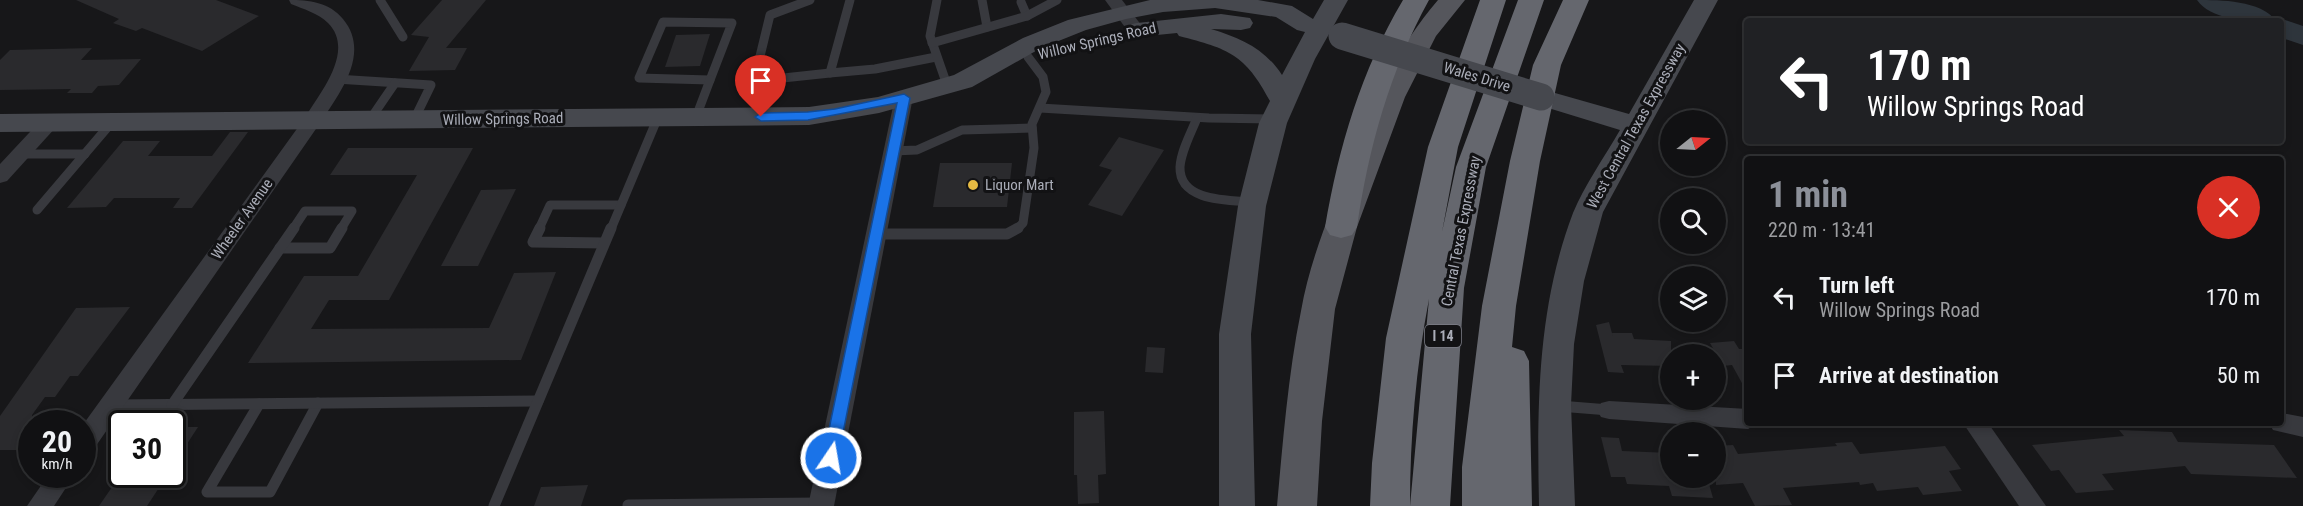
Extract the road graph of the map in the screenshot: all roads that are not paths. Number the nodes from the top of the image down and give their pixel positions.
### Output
1 (297, 0) edge
2 (380, 0) edge
3 (810, 0) edge
4 (850, 0) edge
5 (937, 0) edge
6 (982, 0) edge
7 (1057, 0) edge
8 (1292, 0) edge
9 (1336, 0) edge
10 (1416, 0) edge
11 (1452, 0) edge
12 (1493, 0) edge
13 (1531, 0) edge
14 (1576, 0) edge
15 (1706, 0) edge
16 (1214, 1) edge
17 (1021, 2) dead end
18 (328, 5) edge
19 (1258, 7) junction
20 (1124, 14) edge
21 (1028, 16) junction
22 (1168, 26) junction
23 (987, 27) junction
24 (1322, 30) junction
25 (403, 37) dead end
26 (932, 43) junction
27 (936, 57) junction
28 (1028, 57) junction
29 (997, 64) junction
30 (830, 74) junction
31 (336, 79) junction
32 (711, 80) junction
33 (395, 83) junction
34 (947, 86) junction
35 (904, 98) junction
36 (1040, 108) junction
37 (1279, 110) junction
38 (658, 117) junction
39 (696, 117) junction
40 (1197, 118) junction
41 (414, 120) junction
42 (369, 121) junction
43 (50, 122) junction
44 (112, 122) junction
45 (311, 122) junction
46 (0, 123) edge
47 (1635, 125) junction
48 (1032, 128) junction
49 (893, 151) junction
50 (20, 154) junction
51 (85, 154) junction
52 (0, 176) edge
53 (1253, 202) junction
54 (621, 205) junction
55 (37, 210) dead end
56 (1341, 227) junction
57 (876, 234) junction
58 (604, 243) junction
59 (1510, 245) junction
60 (280, 248) junction
61 (538, 401) junction
62 (318, 403) junction
63 (259, 404) junction
64 (111, 405) junction
65 (172, 405) junction
66 (1554, 405) junction
67 (1609, 410) joint
68 (1744, 418) edge
69 (2284, 424) edge
70 (96, 426) edge
71 (1977, 426) edge
72 (2303, 427) edge
73 (53, 488) edge
74 (628, 505) edge
75 (821, 505) edge
76 (40, 506) edge
77 (494, 506) edge
78 (1237, 506) edge
79 (1297, 506) edge
80 (1390, 506) edge
81 (1430, 506) edge
82 (1482, 506) edge
83 (1512, 506) edge
84 (1557, 506) edge
85 (2034, 506) edge

1 - 18 street, Wheeler Avenue
2 - 25 lane
3 - 30 lane
4 - 30 lane
5 - 26 lane
6 - 23 lane
7 - 21 lane
8 - 19 street
9 - 24 street
10 - 56 highway
11 - 56 main road
12 - 80 highway
13 - 81 highway, Central Texas Expressway / I 14
14 - 59 highway
15 - 47 street, West Central Texas Expressway
16 - 19 street, Willow Springs Road
16 - 20 street, Willow Springs Road
17 - 21 lane
18 - 31 street, Wheeler Avenue
19 - 24 street, Willow Springs Road
20 - 22 street, Willow Springs Road
20 - 28 street, Willow Springs Road
20 - 29 street, Willow Springs Road
21 - 23 lane
22 - 24 street, Willow Springs Road
22 - 37 street
23 - 26 lane
24 - 37 street
24 - 47 street, Wales Drive, bridge
26 - 27 lane
27 - 30 lane
27 - 34 lane
28 - 29 street, Willow Springs Road
28 - 36 lane
29 - 34 street, Willow Springs Road
31 - 33 lane
31 - 45 street, Wheeler Avenue
32 - 32 lane
32 - 39 lane
33 - 41 lane
33 - 42 lane
34 - 35 street, Willow Springs Road
35 - 39 street, Willow Springs Road
35 - 49 street
36 - 40 lane
36 - 48 lane
37 - 40 lane
37 - 53 street
38 - 39 street, Willow Springs Road
38 - 41 street, Willow Springs Road
38 - 54 lane
40 - 53 lane
41 - 42 street, Willow Springs Road
42 - 45 street, Willow Springs Road
43 - 44 street, Willow Springs Road
43 - 46 street, Willow Springs Road
43 - 50 street
44 - 45 street, Willow Springs Road
44 - 51 lane
45 - 64 street, Wheeler Avenue
47 - 66 street, West Central Texas Expressway
48 - 49 lane
48 - 57 lane
49 - 57 street
50 - 51 lane
50 - 52 street
51 - 55 lane
53 - 78 street
54 - 58 lane
54 - 58 lane
56 - 79 main road
57 - 75 street
58 - 61 lane
59 - 82 highway
59 - 83 highway
60 - 60 lane
60 - 65 lane
61 - 62 lane
61 - 77 lane
62 - 63 lane
62 - 63 lane
63 - 65 lane
64 - 65 lane
64 - 70 street, Wheeler Avenue
66 - 67 lane
66 - 84 street, West Central Texas Expressway
67 - 68 street
69 - 72 street
71 - 85 street
73 - 76 street
74 - 75 lane

